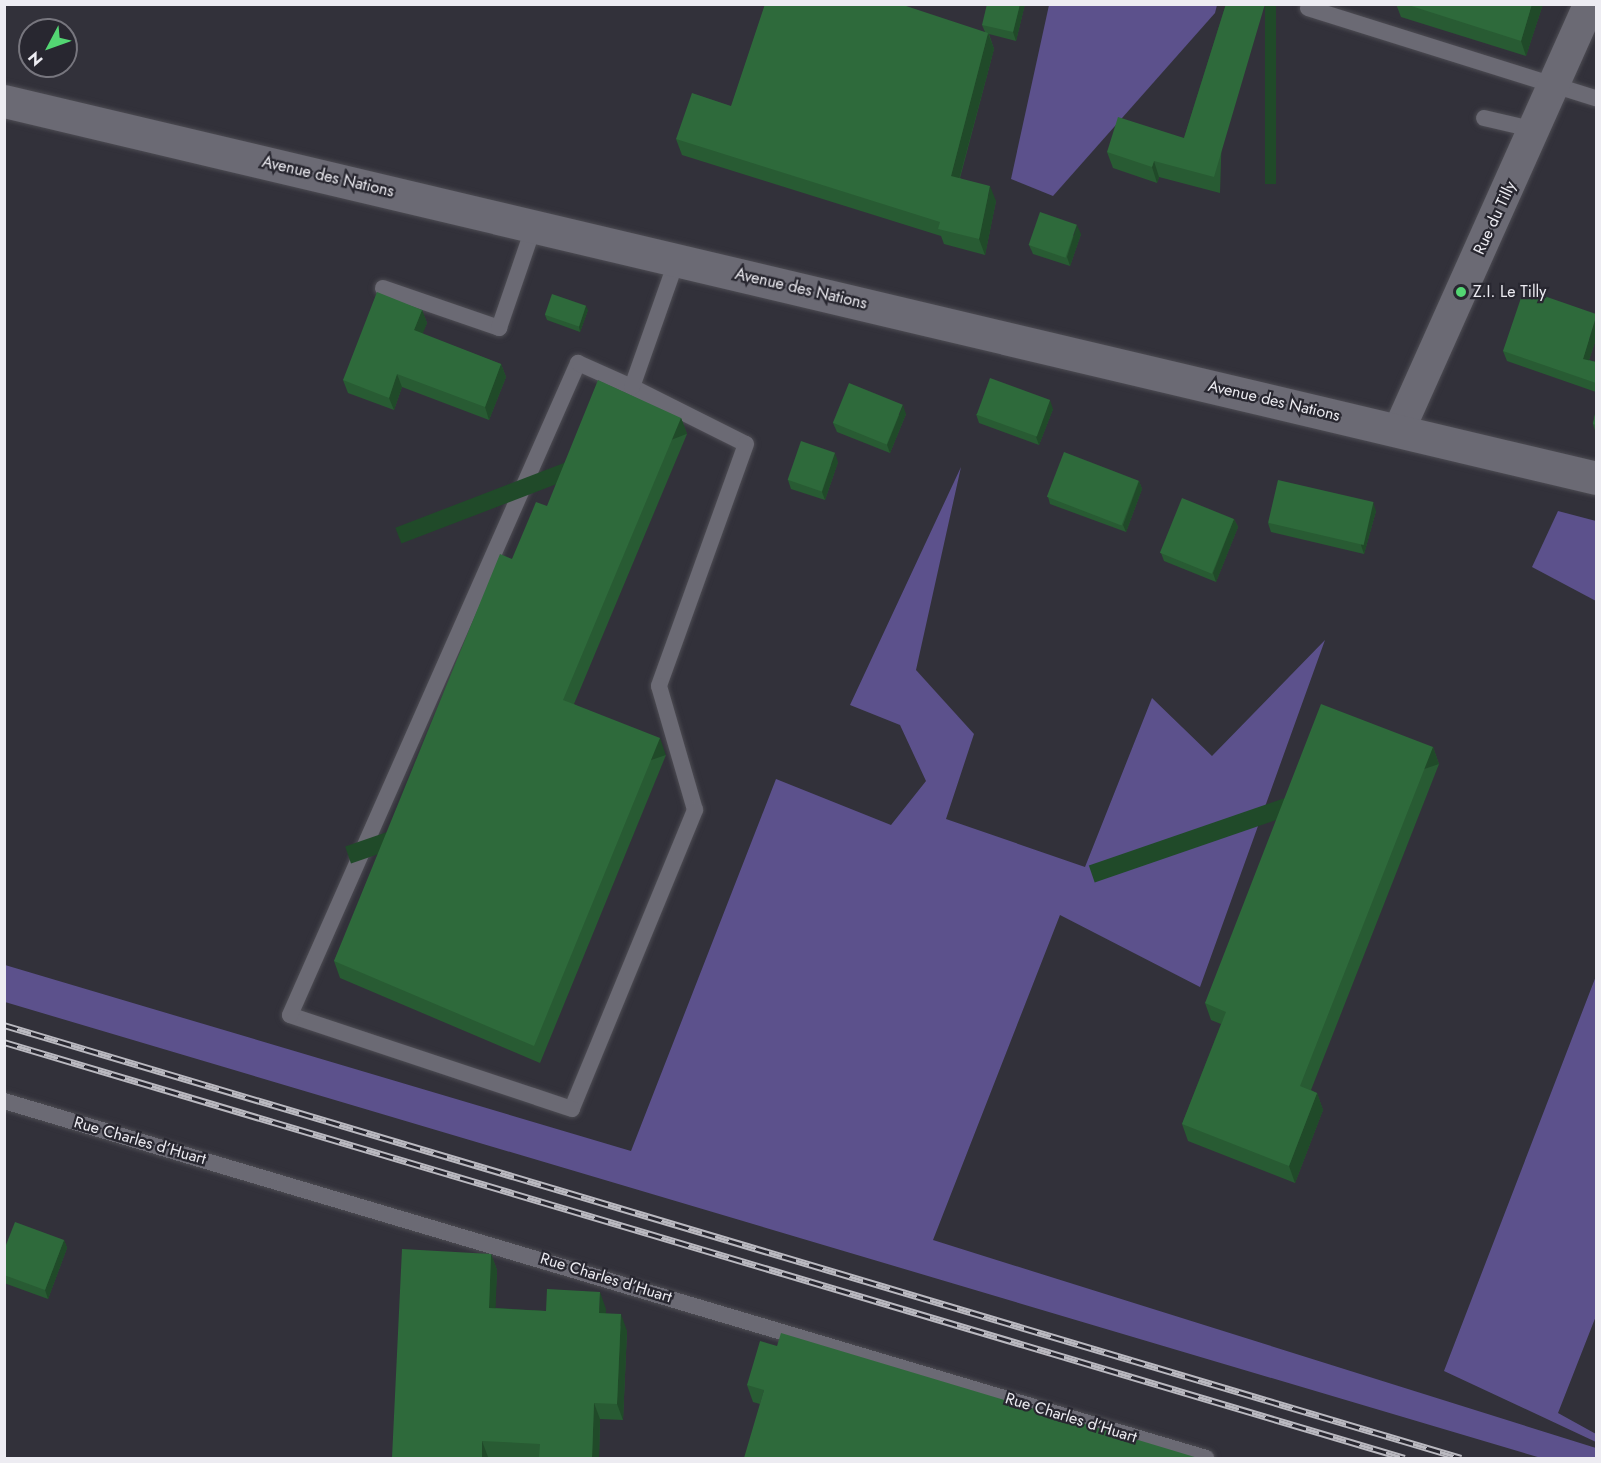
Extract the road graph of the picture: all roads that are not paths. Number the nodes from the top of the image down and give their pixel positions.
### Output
1 (1590, 4) edge
2 (1308, 8) dead end
3 (1555, 85) junction
4 (1596, 98) edge
5 (4, 101) edge
6 (1484, 118) dead end
7 (1536, 130) junction
8 (534, 226) junction
9 (677, 259) junction
10 (383, 288) dead end
11 (632, 387) junction
12 (1399, 430) junction
13 (1596, 478) edge
14 (4, 1101) edge
15 (1206, 1458) edge

1 - 3 street, Rue du Tilly
2 - 3 lane
3 - 4 lane
3 - 7 street, Rue du Tilly
5 - 8 main road, Avenue des Nations
6 - 7 lane
7 - 12 street, Rue du Tilly
8 - 9 main road, Avenue des Nations
8 - 10 lane
9 - 11 lane
9 - 12 main road, Avenue des Nations
11 - 11 lane
12 - 13 main road, Avenue des Nations
14 - 15 lane, Rue Charles d’Huart

